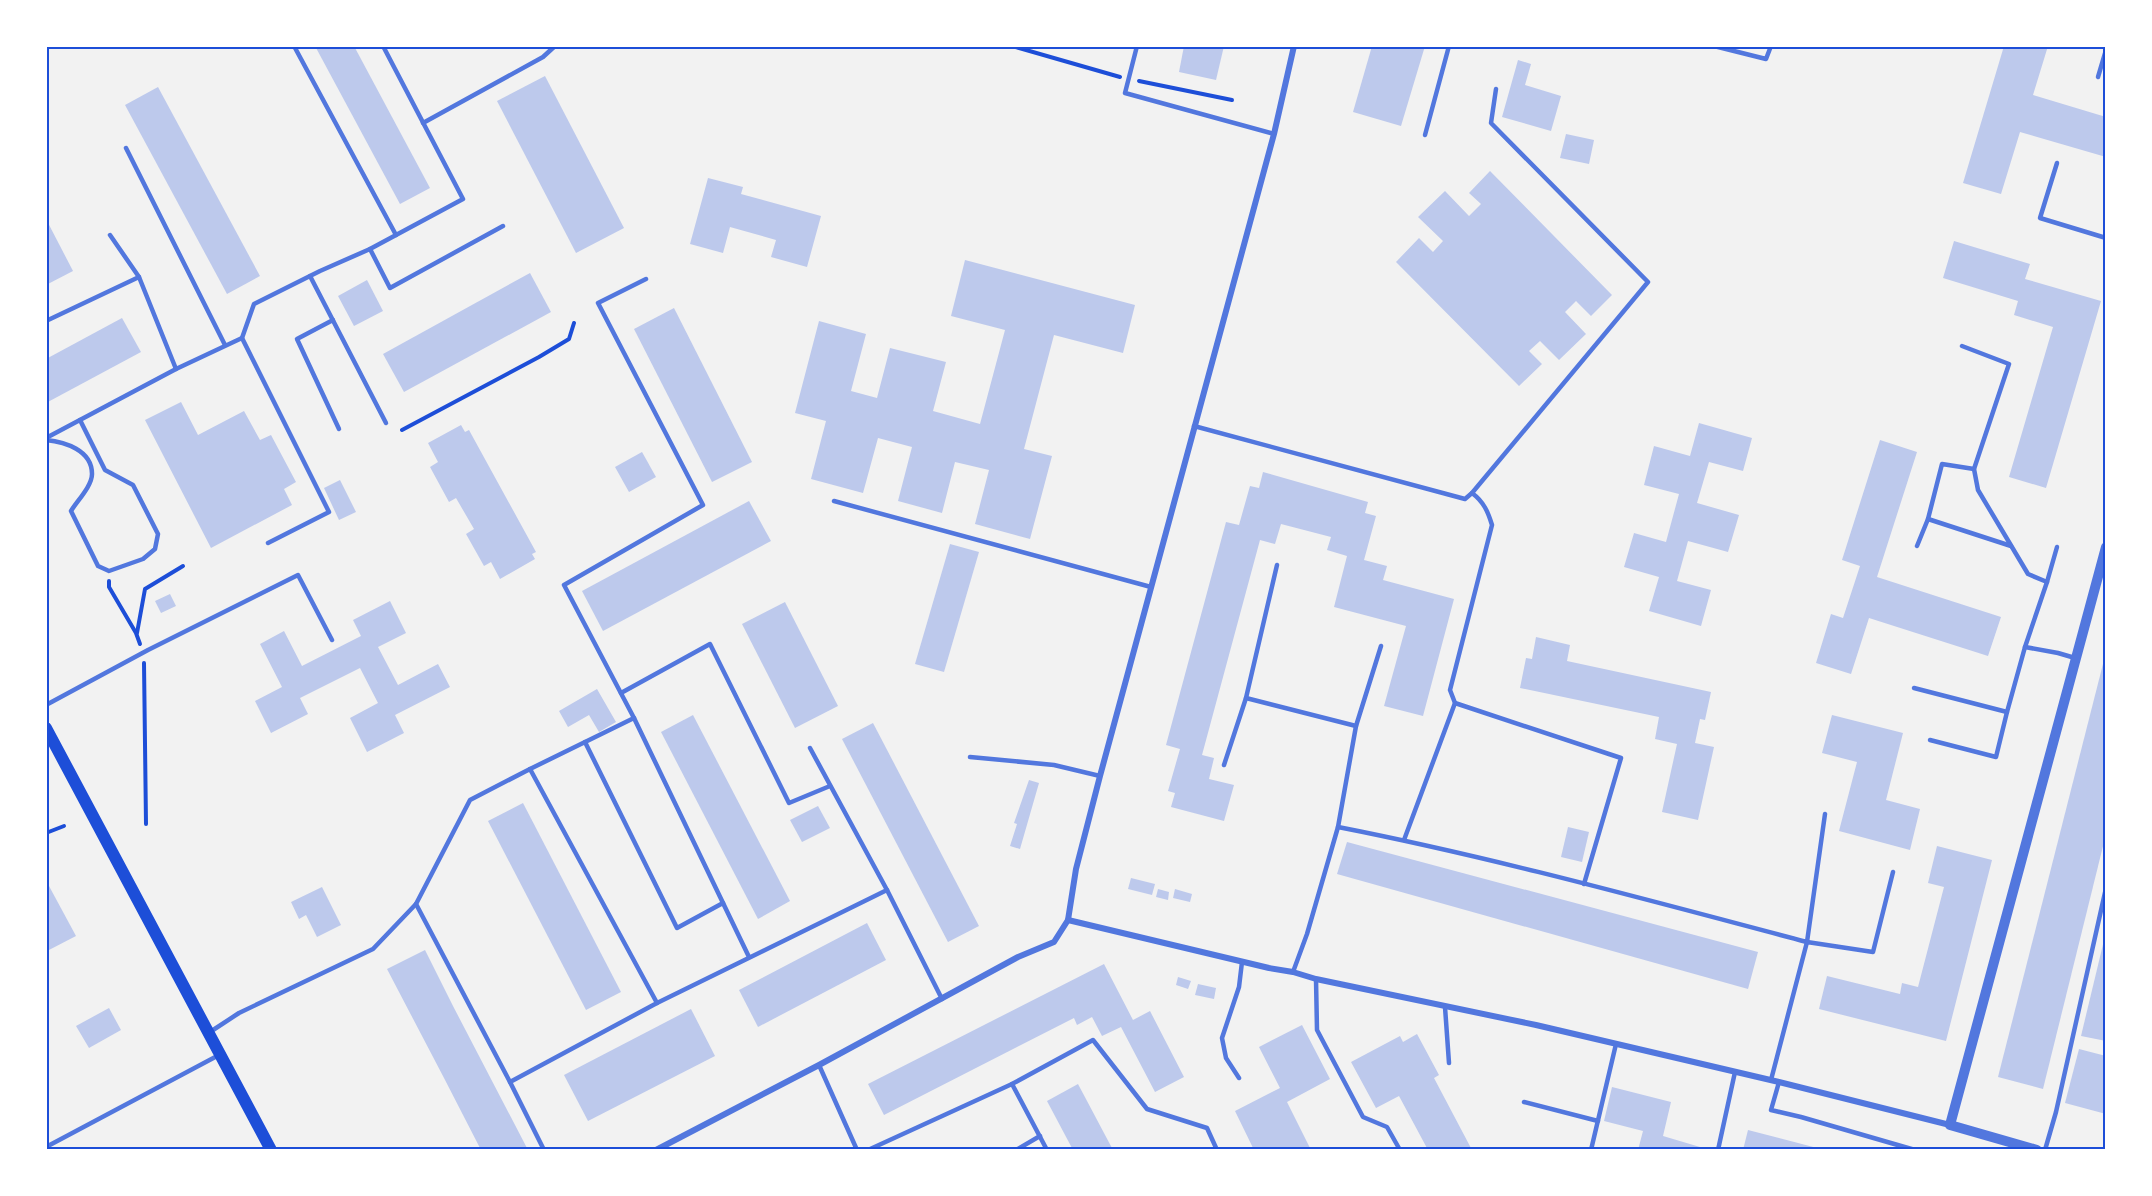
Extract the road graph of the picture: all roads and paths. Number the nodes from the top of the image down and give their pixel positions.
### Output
1 (294, 46) edge
2 (383, 46) edge
3 (555, 46) edge
4 (1137, 46) edge
5 (1294, 46) edge
6 (1449, 46) edge
7 (1714, 46) edge
8 (1771, 46) edge
9 (2106, 50) edge
10 (2098, 77) dead end
11 (1496, 89) dead end
12 (423, 123) junction
13 (1274, 134) junction
14 (1425, 135) dead end
15 (126, 148) dead end
16 (2056, 163) dead end
17 (503, 226) dead end
18 (110, 235) dead end
19 (396, 235) junction
20 (2106, 238) edge
21 (370, 249) junction
22 (310, 276) junction
23 (139, 277) junction
24 (646, 279) dead end
25 (333, 320) junction
26 (46, 321) edge
27 (574, 323) dead end
28 (242, 338) junction
29 (225, 345) junction
30 (1962, 346) dead end
31 (176, 369) junction
32 (80, 420) junction
33 (386, 423) dead end
34 (1194, 426) junction
35 (339, 429) dead end
36 (402, 430) dead end
37 (46, 439) edge
38 (1974, 470) junction
39 (1472, 493) junction
40 (834, 501) dead end
41 (1928, 519) junction
42 (268, 543) dead end
43 (1917, 546) dead end
44 (2011, 546) junction
45 (2057, 547) dead end
46 (2106, 548) edge
47 (1277, 565) dead end
48 (183, 566) dead end
49 (109, 571) junction
50 (2047, 582) junction
51 (1150, 587) junction
52 (136, 633) junction
53 (332, 640) dead end
54 (1381, 646) dead end
55 (2025, 647) junction
56 (144, 654) junction
57 (2075, 658) junction
58 (1914, 688) dead end
59 (621, 693) junction
60 (1246, 698) junction
61 (1455, 703) junction
62 (46, 705) edge
63 (2007, 712) junction
64 (634, 718) junction
65 (1356, 726) junction
66 (46, 728) edge
67 (1930, 740) dead end
68 (585, 742) junction
69 (810, 748) dead end
70 (970, 757) dead end
71 (1224, 765) dead end
72 (530, 769) junction
73 (1100, 776) junction
74 (830, 786) junction
75 (1825, 814) dead end
76 (146, 824) dead end
77 (64, 826) dead end
78 (1338, 827) junction
79 (46, 833) edge
80 (1404, 840) junction
81 (1893, 872) dead end
82 (1584, 884) junction
83 (2106, 888) edge
84 (887, 890) junction
85 (723, 903) junction
86 (416, 904) junction
87 (1068, 920) junction
88 (1807, 942) junction
89 (749, 957) junction
90 (1242, 962) junction
91 (1293, 972) junction
92 (1316, 979) junction
93 (942, 999) junction
94 (657, 1003) junction
95 (1445, 1007) junction
96 (210, 1032) junction
97 (1616, 1044) junction
98 (221, 1053) junction
99 (1449, 1063) dead end
100 (819, 1065) junction
101 (1735, 1072) junction
102 (1239, 1078) dead end
103 (1771, 1080) junction
104 (510, 1082) junction
105 (1779, 1082) junction
106 (1012, 1084) junction
107 (1524, 1102) dead end
108 (1598, 1121) junction
109 (1950, 1125) junction
110 (1040, 1136) junction
111 (46, 1148) edge
112 (271, 1149) edge
113 (544, 1149) edge
114 (656, 1149) edge
115 (857, 1149) edge
116 (868, 1149) edge
117 (1016, 1149) edge
118 (1047, 1149) edge
119 (1217, 1149) edge
120 (1400, 1149) edge
121 (1592, 1149) edge
122 (1718, 1149) edge
123 (1915, 1149) edge
124 (2037, 1149) edge
125 (2045, 1149) edge

1 - 19 lane
2 - 12 lane
3 - 12 lane
4 - 13 lane
5 - 13 street
6 - 14 lane
7 - 8 lane
9 - 10 lane
11 - 39 lane
12 - 19 lane
13 - 34 street
15 - 29 lane
16 - 20 lane
17 - 21 lane
18 - 23 lane
19 - 21 lane
21 - 22 lane
22 - 25 lane
22 - 28 lane
23 - 26 lane
23 - 31 lane
24 - 59 lane
25 - 33 lane
25 - 35 lane
27 - 36 path
28 - 29 lane
28 - 42 lane
29 - 31 lane
30 - 38 lane
31 - 32 lane
32 - 37 lane
32 - 49 lane
34 - 39 lane
34 - 51 street
37 - 49 lane
38 - 41 lane
38 - 44 lane
39 - 61 lane
40 - 51 lane
41 - 43 lane
41 - 44 lane
44 - 50 lane
45 - 50 lane
46 - 57 street
47 - 60 lane
48 - 52 path
49 - 52 path
50 - 55 lane
51 - 73 street
52 - 56 path
53 - 56 lane
54 - 65 lane
55 - 57 lane
55 - 63 lane
56 - 62 lane
56 - 76 path
57 - 109 street
58 - 63 lane
59 - 64 lane
59 - 74 lane
60 - 65 lane
60 - 71 lane
61 - 80 lane
61 - 82 lane
63 - 67 lane
64 - 68 lane
64 - 85 lane
65 - 78 lane
66 - 96 main road
68 - 72 lane
68 - 85 lane
69 - 74 lane
70 - 73 lane
72 - 86 lane
72 - 94 lane
73 - 87 street
74 - 84 lane
75 - 88 lane
77 - 79 path
78 - 80 lane
78 - 91 lane
80 - 82 lane
81 - 88 lane
82 - 88 lane
83 - 125 lane
84 - 89 lane
84 - 93 lane
85 - 89 lane
86 - 96 lane
86 - 104 lane
87 - 90 street
87 - 93 street
88 - 103 lane
89 - 94 lane
90 - 91 street
90 - 102 lane
91 - 92 street
92 - 95 street
92 - 120 lane
93 - 100 street
94 - 104 lane
95 - 97 street
95 - 99 lane
96 - 98 main road
97 - 101 street
97 - 108 lane
98 - 111 lane
98 - 112 main road
100 - 114 street
100 - 115 lane
101 - 103 street
101 - 122 lane
103 - 105 street
104 - 113 lane
105 - 109 street
105 - 123 lane
106 - 110 lane
106 - 116 lane
106 - 119 lane
107 - 108 lane
108 - 121 lane
109 - 124 street
110 - 117 lane
110 - 118 lane

